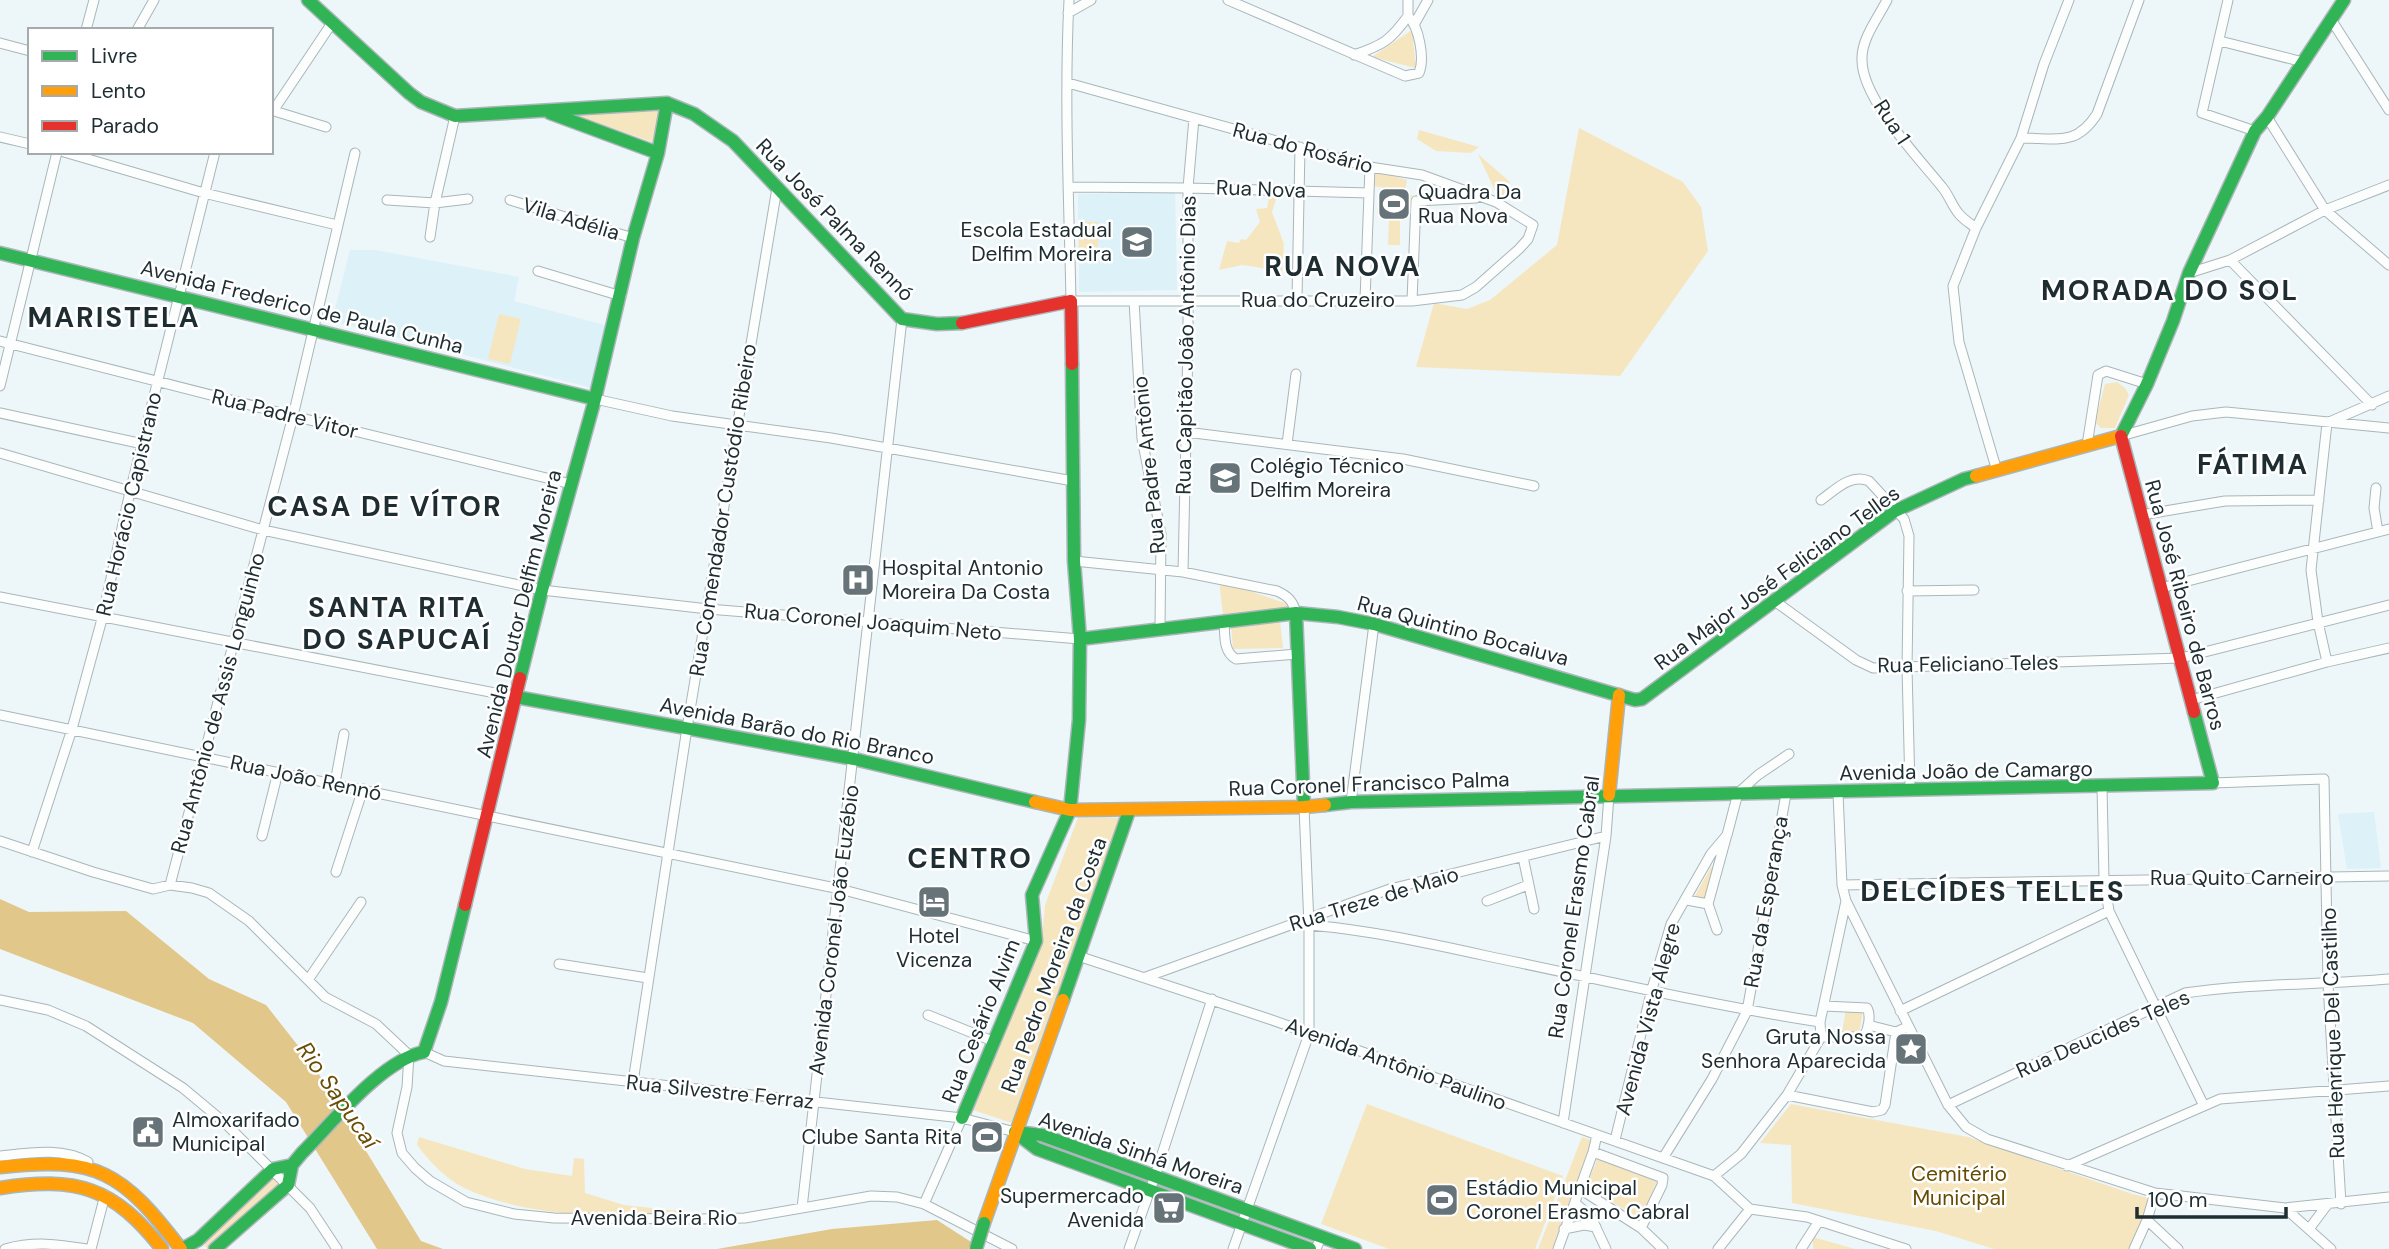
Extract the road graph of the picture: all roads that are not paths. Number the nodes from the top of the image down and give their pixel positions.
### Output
1 (94, 0) edge
2 (155, 0) edge
3 (309, 0) edge
4 (1069, 0) edge
5 (1091, 0) edge
6 (1228, 0) edge
7 (1408, 0) edge
8 (1428, 0) edge
9 (1887, 0) edge
10 (2069, 0) edge
11 (2138, 0) edge
12 (2228, 0) edge
13 (2344, 0) edge
14 (1068, 13) junction
15 (1411, 20) junction
16 (2332, 21) junction
17 (332, 23) junction
18 (87, 28) edge
19 (138, 28) edge
20 (2220, 41) junction
21 (0, 43) edge
22 (28, 50) edge
23 (1354, 55) junction
24 (2303, 62) junction
25 (1068, 83) junction
26 (667, 103) junction
27 (273, 110) edge
28 (2389, 110) edge
29 (273, 111) edge
30 (546, 112) junction
31 (455, 116) junction
32 (2267, 117) junction
33 (1194, 118) junction
34 (326, 127) dead end
35 (2255, 131) junction
36 (0, 137) edge
37 (2021, 138) junction
38 (28, 144) edge
39 (1300, 147) junction
40 (355, 153) dead end
41 (658, 153) junction
42 (57, 154) edge
43 (71, 154) edge
44 (214, 154) edge
45 (1370, 167) junction
46 (2389, 185) edge
47 (1068, 187) junction
48 (777, 188) junction
49 (1188, 188) junction
50 (1297, 190) junction
51 (204, 193) junction
52 (1369, 193) junction
53 (1479, 198) junction
54 (387, 200) dead end
55 (468, 200) dead end
56 (510, 200) dead end
57 (435, 203) junction
58 (2325, 210) junction
59 (337, 225) junction
60 (1533, 225) joint
61 (1976, 228) junction
62 (430, 237) dead end
63 (633, 238) junction
64 (0, 253) edge
65 (2230, 260) junction
66 (32, 261) junction
67 (2389, 265) edge
68 (538, 271) dead end
69 (2189, 273) junction
70 (621, 296) junction
71 (180, 297) junction
72 (1187, 299) junction
73 (1297, 299) junction
74 (1365, 300) junction
75 (1071, 301) junction
76 (1134, 301) junction
77 (1412, 301) junction
78 (902, 319) junction
79 (313, 329) junction
80 (0, 341) edge
81 (11, 344) junction
82 (1296, 374) dead end
83 (158, 382) junction
84 (2147, 384) junction
85 (0, 386) edge
86 (2389, 396) edge
87 (595, 399) junction
88 (2372, 405) junction
89 (0, 413) edge
90 (293, 416) junction
91 (2327, 423) junction
92 (737, 425) junction
93 (2389, 428) edge
94 (1186, 432) junction
95 (2121, 436) junction
96 (143, 444) junction
97 (1287, 444) junction
98 (2087, 445) junction
99 (889, 449) junction
100 (0, 453) edge
101 (1997, 471) junction
102 (1073, 481) junction
103 (571, 484) junction
104 (1534, 486) dead end
105 (2376, 488) dead end
106 (130, 492) junction
107 (1821, 500) dead end
108 (2319, 500) junction
109 (1895, 511) junction
110 (2141, 515) junction
111 (2389, 528) edge
112 (263, 530) junction
113 (2378, 532) junction
114 (2314, 548) junction
115 (1074, 561) junction
116 (1160, 570) junction
117 (1184, 572) junction
118 (2161, 588) junction
119 (542, 590) junction
120 (1974, 590) dead end
121 (1907, 591) junction
122 (0, 597) edge
123 (1776, 602) junction
124 (2389, 605) edge
125 (708, 609) junction
126 (1296, 613) junction
127 (102, 619) junction
128 (869, 621) junction
129 (1224, 621) junction
130 (2318, 622) junction
131 (1374, 624) junction
132 (1160, 629) junction
133 (1080, 639) junction
134 (235, 643) junction
135 (2389, 648) edge
136 (1297, 654) junction
137 (2180, 658) junction
138 (2327, 662) junction
139 (1907, 668) junction
140 (1619, 695) junction
141 (516, 697) junction
142 (2191, 700) junction
143 (0, 715) edge
144 (688, 728) junction
145 (72, 729) junction
146 (345, 734) dead end
147 (1789, 754) dead end
148 (205, 757) junction
149 (854, 760) junction
150 (278, 772) junction
151 (2324, 779) joint
152 (335, 783) junction
153 (2213, 783) junction
154 (2102, 787) junction
155 (1910, 788) junction
156 (363, 789) junction
157 (1738, 793) junction
158 (1838, 793) junction
159 (1786, 794) junction
160 (1609, 796) junction
161 (1352, 802) junction
162 (1304, 807) junction
163 (1070, 810) junction
164 (1129, 811) junction
165 (488, 816) junction
166 (1727, 835) junction
167 (262, 836) dead end
168 (1606, 836) junction
169 (0, 841) edge
170 (33, 852) junction
171 (668, 852) junction
172 (1523, 857) junction
173 (336, 872) dead end
174 (2389, 876) edge
175 (2327, 878) junction
176 (2104, 879) junction
177 (1528, 885) junction
178 (1842, 885) junction
179 (170, 886) junction
180 (839, 889) junction
181 (1687, 900) junction
182 (1487, 901) dead end
183 (1846, 901) junction
184 (360, 902) dead end
185 (1708, 904) junction
186 (1534, 909) dead end
187 (2109, 911) junction
188 (1309, 921) junction
189 (1717, 930) dead end
190 (1036, 941) junction
191 (1078, 956) junction
192 (559, 964) dead end
193 (1585, 976) junction
194 (1146, 977) junction
195 (648, 978) junction
196 (2389, 979) edge
197 (308, 980) junction
198 (2328, 984) junction
199 (1652, 989) junction
200 (1212, 999) junction
201 (0, 1000) edge
202 (1824, 1006) junction
203 (2155, 1008) junction
204 (1747, 1011) junction
205 (1900, 1011) junction
206 (928, 1015) dead end
207 (1821, 1022) junction
208 (1868, 1025) junction
209 (1907, 1027) junction
210 (1896, 1032) junction
211 (1308, 1034) junction
212 (1821, 1037) junction
213 (995, 1042) junction
214 (424, 1052) junction
215 (409, 1055) junction
216 (633, 1082) junction
217 (2389, 1086) edge
218 (2334, 1092) junction
219 (1787, 1095) junction
220 (813, 1102) junction
221 (1948, 1105) junction
222 (2204, 1106) junction
223 (962, 1118) junction
224 (1563, 1123) junction
225 (1016, 1132) junction
226 (1597, 1135) junction
227 (1615, 1140) junction
228 (1593, 1152) junction
229 (0, 1156) edge
230 (1663, 1158) junction
231 (292, 1165) junction
232 (2067, 1166) junction
233 (0, 1167) edge
234 (273, 1169) junction
235 (107, 1175) junction
236 (1155, 1176) junction
237 (1714, 1176) junction
238 (288, 1185) junction
239 (0, 1188) edge
240 (1580, 1189) junction
241 (1150, 1190) junction
242 (2155, 1192) junction
243 (105, 1195) junction
244 (2389, 1197) edge
245 (1575, 1203) junction
246 (2341, 1204) junction
247 (925, 1205) junction
248 (2327, 1205) junction
249 (802, 1208) junction
250 (2285, 1208) junction
251 (1246, 1209) junction
252 (1750, 1209) junction
253 (2147, 1220) junction
254 (1819, 1221) junction
255 (1240, 1224) junction
256 (1596, 1227) junction
257 (1641, 1228) junction
258 (1564, 1229) junction
259 (2309, 1229) junction
260 (1319, 1243) edge
261 (5, 1249) edge
262 (89, 1249) edge
263 (162, 1249) edge
264 (182, 1249) edge
265 (215, 1249) edge
266 (337, 1249) edge
267 (976, 1249) edge
268 (1012, 1249) edge
269 (1129, 1249) edge
270 (1233, 1249) edge
271 (1310, 1249) edge
272 (1355, 1249) edge
273 (1558, 1249) edge
274 (1606, 1249) edge
275 (1663, 1249) edge
276 (1718, 1249) edge
277 (1802, 1249) edge
278 (1906, 1249) edge
279 (2134, 1249) edge
280 (2178, 1249) edge
281 (2330, 1249) edge

1 - 18 street
2 - 19 street
3 - 17 main road
4 - 14 street
5 - 14 street
6 - 23 street
7 - 15 street
8 - 15 street
9 - 61 street, Rua 1
10 - 37 street
11 - 37 street
12 - 20 street
13 - 16 main road
14 - 25 street
15 - 23 street
15 - 23 street
16 - 24 main road
16 - 28 street
17 - 27 street
17 - 31 main road
20 - 24 street
20 - 35 street
21 - 22 street
24 - 32 main road
25 - 33 street, Rua do Rosário
25 - 47 street
26 - 30 main road
26 - 41 main road, Avenida Doutor Delfim Moreira
26 - 48 main road, Rua José Palma Rennó
29 - 34 street
30 - 31 main road
30 - 41 main road
31 - 57 street
32 - 35 main road
32 - 58 street
33 - 39 street, Rua do Rosário
33 - 49 street, Rua Capitão João Antônio Dias
35 - 69 main road
36 - 38 street
37 - 61 street
39 - 45 street, Rua do Rosário
39 - 50 street
40 - 59 street, Rua Antônio de Assis Longuinho
41 - 63 main road, Avenida Doutor Delfim Moreira
42 - 66 street
43 - 51 street
44 - 51 street, Rua Horácio Capistrano
45 - 52 street
45 - 53 street, Rua do Rosário
46 - 58 street
47 - 49 street, Rua Nova
47 - 75 street
48 - 78 main road, Rua José Palma Rennó
48 - 92 street, Rua Comendador Custódio Ribeiro
49 - 50 street, Rua Nova
49 - 72 street, Rua Capitão João Antônio Dias
50 - 52 street, Rua Nova
50 - 73 street
51 - 59 street
51 - 71 street, Rua Horácio Capistrano
52 - 74 street
53 - 60 street, Rua do Rosário
53 - 77 street
54 - 57 street
55 - 57 street
56 - 63 street, Vila Adélia
57 - 62 street
58 - 65 street
58 - 67 street
59 - 79 street, Rua Antônio de Assis Longuinho
60 - 77 street, Rua do Cruzeiro
61 - 101 street
63 - 70 main road, Avenida Doutor Delfim Moreira
64 - 66 main road, Avenida Frederico de Paula Cunha
65 - 69 street
65 - 88 street
66 - 71 main road, Avenida Frederico de Paula Cunha
66 - 81 street
68 - 70 street
69 - 84 main road
70 - 87 main road, Avenida Doutor Delfim Moreira
71 - 79 main road, Avenida Frederico de Paula Cunha
71 - 83 street, Rua Horácio Capistrano
72 - 73 street, Rua do Cruzeiro
72 - 76 street, Rua do Cruzeiro
72 - 94 street, Rua Capitão João Antônio Dias
73 - 74 street, Rua do Cruzeiro
74 - 77 street, Rua do Cruzeiro
75 - 76 street, Rua do Cruzeiro
75 - 78 main road, Rua José Palma Rennó
75 - 102 main road, Rua Cesário Alvim
76 - 116 street, Rua Padre Antônio
78 - 99 street, Avenida Coronel João Euzébio
79 - 87 main road, Avenida Frederico de Paula Cunha
79 - 90 street, Rua Antônio de Assis Longuinho
80 - 81 street, Rua Padre Vitor
81 - 83 street, Rua Padre Vitor
81 - 85 street
82 - 97 street
83 - 90 street, Rua Padre Vitor
83 - 96 street, Rua Horácio Capistrano
84 - 95 main road
84 - 98 street
86 - 88 street
87 - 92 street
87 - 103 main road, Avenida Doutor Delfim Moreira
88 - 91 street
89 - 96 street
90 - 103 street, Rua Padre Vitor
90 - 112 street, Rua Antônio de Assis Longuinho
91 - 93 street
91 - 95 street
91 - 108 street
92 - 99 street
92 - 125 street, Rua Comendador Custódio Ribeiro
94 - 97 street
94 - 117 street, Rua Capitão João Antônio Dias
95 - 98 main road, Rua Major José Feliciano Telles
95 - 110 main road, Rua José Ribeiro de Barros
96 - 106 street, Rua Horácio Capistrano
97 - 104 street
98 - 101 main road, Rua Major José Feliciano Telles
99 - 102 street
99 - 128 street, Avenida Coronel João Euzébio
100 - 106 street, Rua Coronel Joaquim Neto
101 - 109 main road, Rua Major José Feliciano Telles
102 - 115 main road, Rua Cesário Alvim
103 - 119 main road, Avenida Doutor Delfim Moreira
105 - 113 street
106 - 112 street, Rua Coronel Joaquim Neto
106 - 127 street, Rua Horácio Capistrano
107 - 109 street
108 - 110 street
108 - 114 street
109 - 121 street
109 - 123 main road, Rua Major José Feliciano Telles
110 - 118 main road, Rua José Ribeiro de Barros
111 - 113 street
112 - 119 street, Rua Coronel Joaquim Neto
112 - 134 street, Rua Antônio de Assis Longuinho
113 - 114 street
114 - 118 street
114 - 130 street
115 - 116 street
115 - 133 main road, Rua Cesário Alvim
116 - 117 street
116 - 132 street, Rua Padre Antônio
117 - 126 street
118 - 137 main road, Rua José Ribeiro de Barros
119 - 125 street, Rua Coronel Joaquim Neto
119 - 141 main road, Avenida Doutor Delfim Moreira
120 - 121 street
121 - 139 street
122 - 127 street
123 - 139 street, Rua Feliciano Teles
123 - 140 main road, Rua Major José Feliciano Telles
124 - 130 street, Rua Feliciano Teles
125 - 128 street, Rua Coronel Joaquim Neto
125 - 144 street, Rua Comendador Custódio Ribeiro
126 - 129 main road, Rua Quintino Bocaiuva
126 - 131 main road, Rua Quintino Bocaiuva
126 - 136 main road
127 - 134 street
127 - 145 street, Rua Horácio Capistrano
128 - 133 street, Rua Coronel Joaquim Neto
128 - 149 street, Avenida Coronel João Euzébio
129 - 132 main road, Rua Quintino Bocaiuva
129 - 136 street
130 - 137 street, Rua Feliciano Teles
130 - 138 street
131 - 140 main road, Rua Quintino Bocaiuva
131 - 161 street
132 - 133 main road, Rua Quintino Bocaiuva
133 - 163 main road, Rua Cesário Alvim
134 - 141 street
134 - 148 street, Rua Antônio de Assis Longuinho
135 - 138 street
136 - 162 main road
137 - 139 street, Rua Feliciano Teles
137 - 142 main road, Rua José Ribeiro de Barros
138 - 142 street
139 - 155 street
140 - 160 main road, Rua Coronel Erasmo Cabral
141 - 144 main road, Avenida Barão do Rio Branco
141 - 165 main road, Avenida Doutor Delfim Moreira
142 - 153 main road, Rua José Ribeiro de Barros
143 - 145 street, Rua João Rennó
144 - 149 main road, Avenida Barão do Rio Branco
144 - 171 street, Rua Comendador Custódio Ribeiro
145 - 148 street, Rua João Rennó
145 - 170 street, Rua Horácio Capistrano
146 - 152 street
147 - 157 street
148 - 150 street, Rua João Rennó
148 - 179 street, Rua Antônio de Assis Longuinho
149 - 163 main road, Avenida Barão do Rio Branco
149 - 180 street, Avenida Coronel João Euzébio
150 - 152 street, Rua João Rennó
150 - 167 street
151 - 153 street, Avenida João de Camargo
151 - 175 street, Rua Henrique Del Castilho
152 - 156 street, Rua João Rennó
153 - 154 main road, Avenida João de Camargo
154 - 155 main road, Avenida João de Camargo
154 - 176 street
155 - 158 main road, Avenida João de Camargo
156 - 165 street, Rua João Rennó
156 - 173 street
157 - 159 main road, Avenida João de Camargo
157 - 160 main road, Avenida João de Camargo
157 - 166 street, Avenida Vista Alegre
158 - 159 main road, Avenida João de Camargo
158 - 178 street
159 - 204 street, Rua da Esperança
160 - 161 main road, Rua Coronel Francisco Palma
160 - 168 street, Rua Coronel Erasmo Cabral
161 - 162 main road, Rua Coronel Francisco Palma
162 - 164 main road, Rua Coronel Francisco Palma
162 - 188 street
163 - 164 main road, Avenida Barão do Rio Branco
163 - 190 main road, Rua Cesário Alvim
164 - 191 main road, Rua Pedro Moreira da Costa
165 - 171 street, Rua João Rennó
165 - 214 main road, Avenida Doutor Delfim Moreira
166 - 181 street, Avenida Vista Alegre
166 - 185 street, Avenida Vista Alegre
168 - 172 street, Rua Treze de Maio
168 - 193 street, Rua Coronel Erasmo Cabral
169 - 170 street
170 - 179 street
171 - 180 street, Rua João Rennó
171 - 195 street, Rua Comendador Custódio Ribeiro
172 - 177 street
172 - 188 street, Rua Treze de Maio
174 - 175 street, Rua Quito Carneiro
175 - 176 street, Rua Quito Carneiro
175 - 198 street, Rua Henrique Del Castilho
176 - 178 street, Rua Quito Carneiro
176 - 187 street
177 - 182 street
177 - 186 street
178 - 183 street
179 - 197 street
180 - 190 street, Rua João Rennó
180 - 220 street, Avenida Coronel João Euzébio
181 - 185 street, Avenida Vista Alegre
181 - 199 street, Avenida Vista Alegre
183 - 202 street
183 - 205 street
184 - 197 street
185 - 189 street, Avenida Vista Alegre
187 - 203 street
187 - 205 street
188 - 193 street
188 - 194 street, Rua Treze de Maio
188 - 211 street
190 - 213 main road, Rua Cesário Alvim
191 - 194 street, Avenida Antônio Paulino
191 - 225 main road, Rua Pedro Moreira da Costa
192 - 195 street
193 - 199 street
193 - 224 street, Rua Coronel Erasmo Cabral
194 - 200 street, Avenida Antônio Paulino
195 - 216 street, Rua Comendador Custódio Ribeiro
196 - 198 street, Rua Deucides Teles
197 - 215 street
198 - 203 street, Rua Deucides Teles
198 - 218 street, Rua Henrique Del Castilho
199 - 204 street
199 - 227 street, Avenida Vista Alegre
200 - 211 street, Avenida Antônio Paulino
200 - 236 street
201 - 234 street
202 - 207 street
202 - 208 street
203 - 221 street, Rua Deucides Teles
203 - 222 street
204 - 207 street
204 - 230 street, Rua da Esperança
205 - 209 street
206 - 213 street
207 - 212 street
208 - 210 street
208 - 212 street
209 - 210 street
209 - 221 street
210 - 219 street
211 - 224 street, Avenida Antônio Paulino
211 - 251 street
212 - 219 street
213 - 223 main road, Rua Cesário Alvim
214 - 215 main road
214 - 216 street, Rua Silvestre Ferraz
215 - 231 main road
215 - 249 street, Avenida Beira Rio
216 - 220 street, Rua Silvestre Ferraz
217 - 218 street
218 - 222 street
218 - 246 street, Rua Henrique Del Castilho
219 - 237 street
220 - 223 street, Rua Silvestre Ferraz
220 - 249 street, Avenida Coronel João Euzébio
221 - 232 street
222 - 232 street
223 - 225 street, Rua Silvestre Ferraz
223 - 247 street, Rua Cesário Alvim
224 - 226 street, Avenida Antônio Paulino
225 - 236 main road, Avenida Sinhá Moreira
225 - 241 main road, Avenida Sinhá Moreira
225 - 267 main road, Rua Pedro Moreira da Costa, bridge
226 - 227 street, Avenida Antônio Paulino
226 - 228 street
227 - 230 street, Avenida Antônio Paulino
228 - 240 street
228 - 257 street
229 - 235 street
230 - 237 street, Avenida Antônio Paulino
231 - 234 main road
231 - 238 main road
232 - 242 street
233 - 235 main road
234 - 238 street
234 - 264 main road
235 - 264 main road
236 - 241 street
236 - 251 main road, Avenida Sinhá Moreira
237 - 252 street
238 - 265 main road
238 - 266 street
239 - 243 main road
240 - 245 street
240 - 257 street
241 - 255 main road, Avenida Sinhá Moreira
241 - 269 street
242 - 250 street
242 - 253 street
243 - 262 street
243 - 263 main road
244 - 246 street
245 - 256 street
245 - 258 street
246 - 248 street
247 - 249 street, Avenida Beira Rio
247 - 268 street, Avenida Beira Rio
248 - 250 street
248 - 259 street
250 - 259 street
251 - 255 street
251 - 260 main road, Avenida Sinhá Moreira
252 - 254 street
252 - 276 street
253 - 279 street
253 - 280 street
254 - 277 street
254 - 278 street
255 - 270 street
255 - 271 main road, Avenida Sinhá Moreira
256 - 258 street
256 - 274 street
257 - 275 street
258 - 273 street
259 - 281 street
260 - 272 main road, Avenida Sinhá Moreira
261 - 262 street

